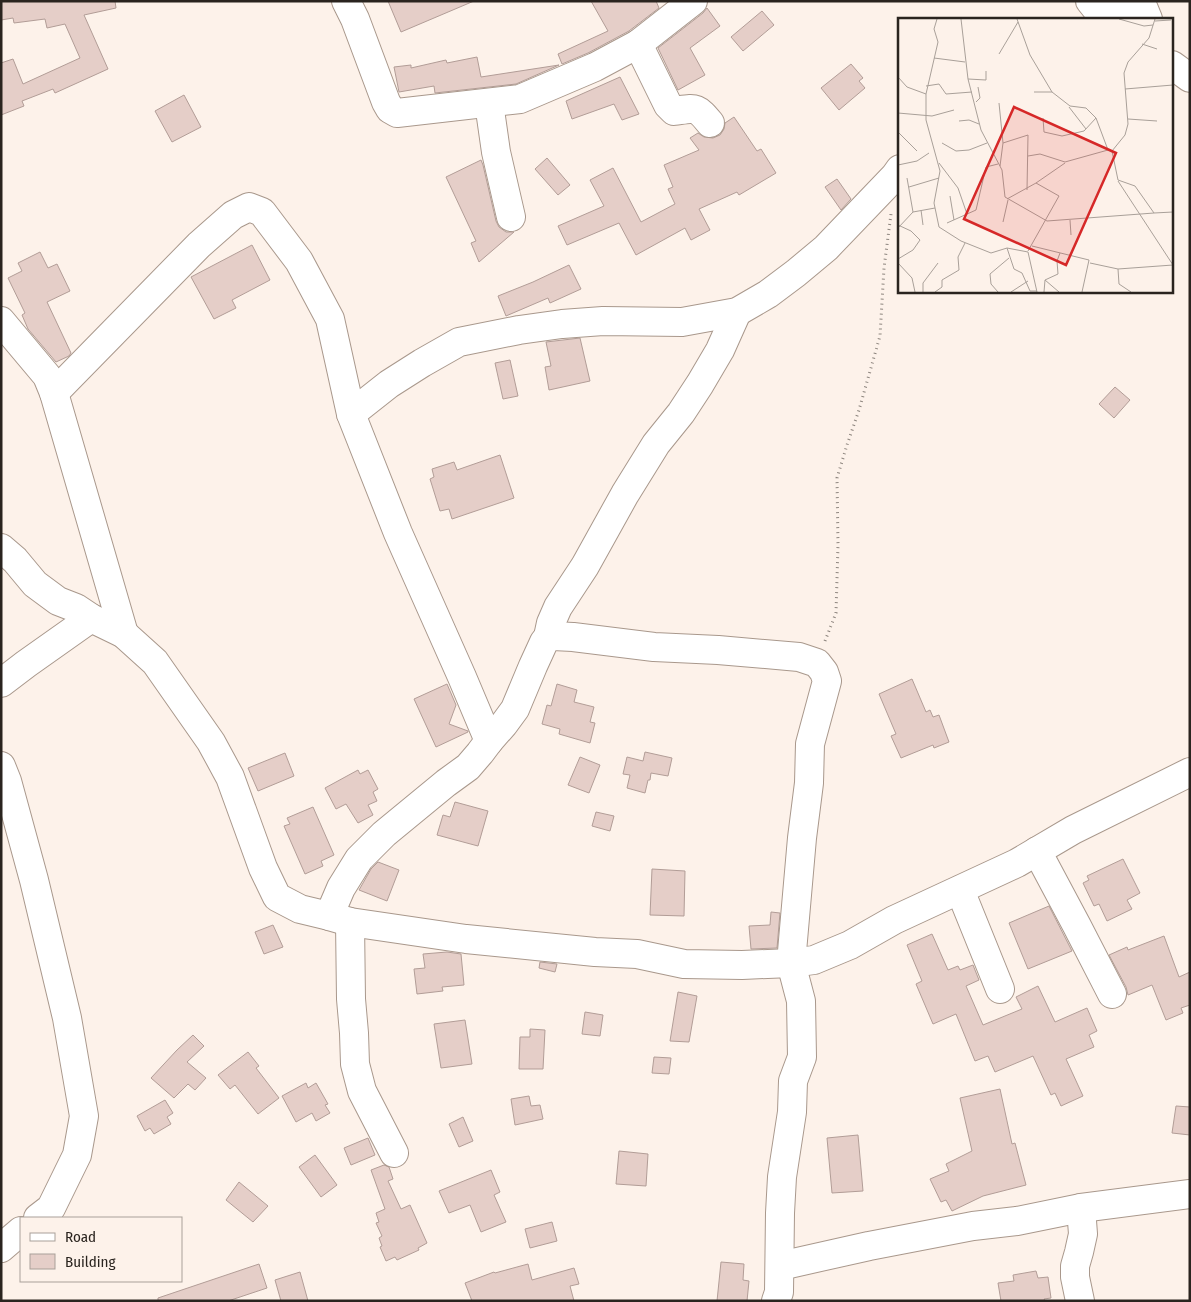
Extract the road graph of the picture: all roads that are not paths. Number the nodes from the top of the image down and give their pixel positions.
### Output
1 (346, 1) edge
2 (693, 1) edge
3 (1141, 1) edge
4 (1093, 10) edge
5 (1148, 18) edge
6 (638, 44) junction
7 (1174, 66) edge
8 (1190, 78) edge
9 (489, 103) junction
10 (710, 124) dead end
11 (898, 172) edge
12 (511, 217) dead end
13 (737, 312) junction
14 (1, 321) edge
15 (54, 393) junction
16 (351, 414) junction
17 (1, 548) edge
18 (91, 618) junction
19 (124, 634) junction
20 (548, 637) junction
21 (1, 683) edge
22 (489, 740) junction
23 (1, 766) edge
24 (1190, 772) edge
25 (1037, 851) junction
26 (960, 890) junction
27 (340, 919) junction
28 (791, 963) junction
29 (1000, 989) dead end
30 (1112, 994) dead end
31 (394, 1153) dead end
32 (1190, 1194) edge
33 (1081, 1208) junction
34 (39, 1217) edge
35 (780, 1266) junction
36 (776, 1301) edge
37 (1080, 1301) edge

1 - 9 street
2 - 6 street
3 - 4 street
3 - 5 street
6 - 9 street
6 - 10 street
7 - 8 street
9 - 12 street
11 - 13 street
13 - 16 street
13 - 20 street
14 - 15 street
15 - 16 street
15 - 19 street
16 - 22 street
17 - 18 street
18 - 19 street
18 - 21 street
19 - 27 street
20 - 22 street
20 - 28 street
22 - 27 street
23 - 34 street
24 - 25 street
25 - 26 street
25 - 30 street
26 - 28 street
26 - 29 street
27 - 28 street
27 - 31 street
28 - 35 street
32 - 33 street
33 - 35 street
33 - 37 street
35 - 36 street

